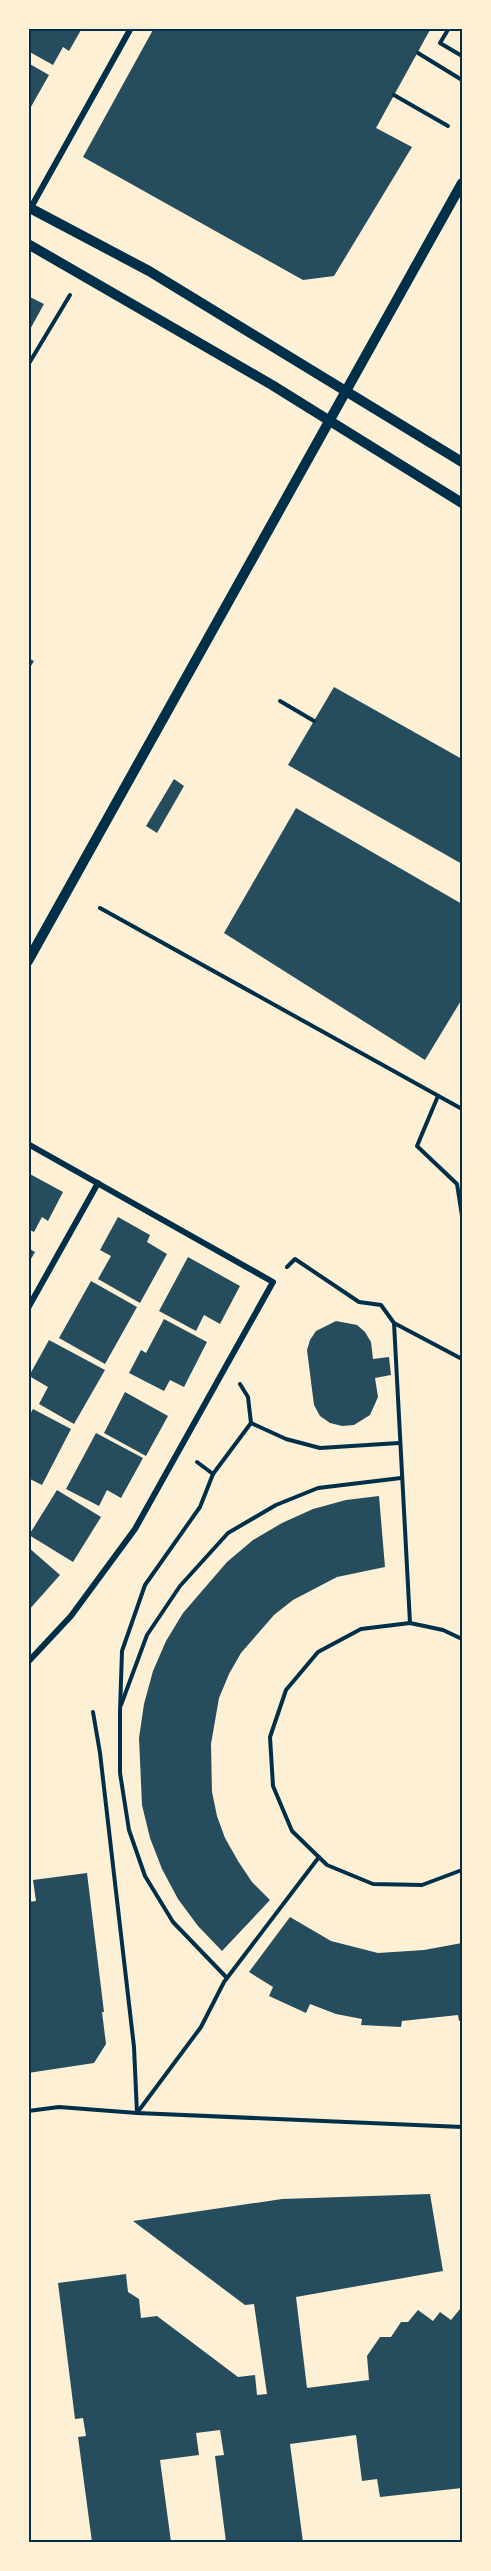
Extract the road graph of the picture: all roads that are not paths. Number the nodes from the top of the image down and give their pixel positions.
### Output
1 (131, 28) edge
2 (462, 183) edge
3 (29, 208) edge
4 (28, 244) edge
5 (347, 391) junction
6 (330, 421) junction
7 (462, 462) edge
8 (462, 503) edge
9 (28, 961) edge
10 (28, 1144) edge
11 (98, 1183) junction
12 (28, 1308) edge
13 (28, 1662) edge

1 - 3 street
2 - 5 street
3 - 5 street
4 - 6 street
5 - 6 street
5 - 7 street
6 - 8 street
6 - 9 street
10 - 11 street
11 - 12 street
11 - 13 street

